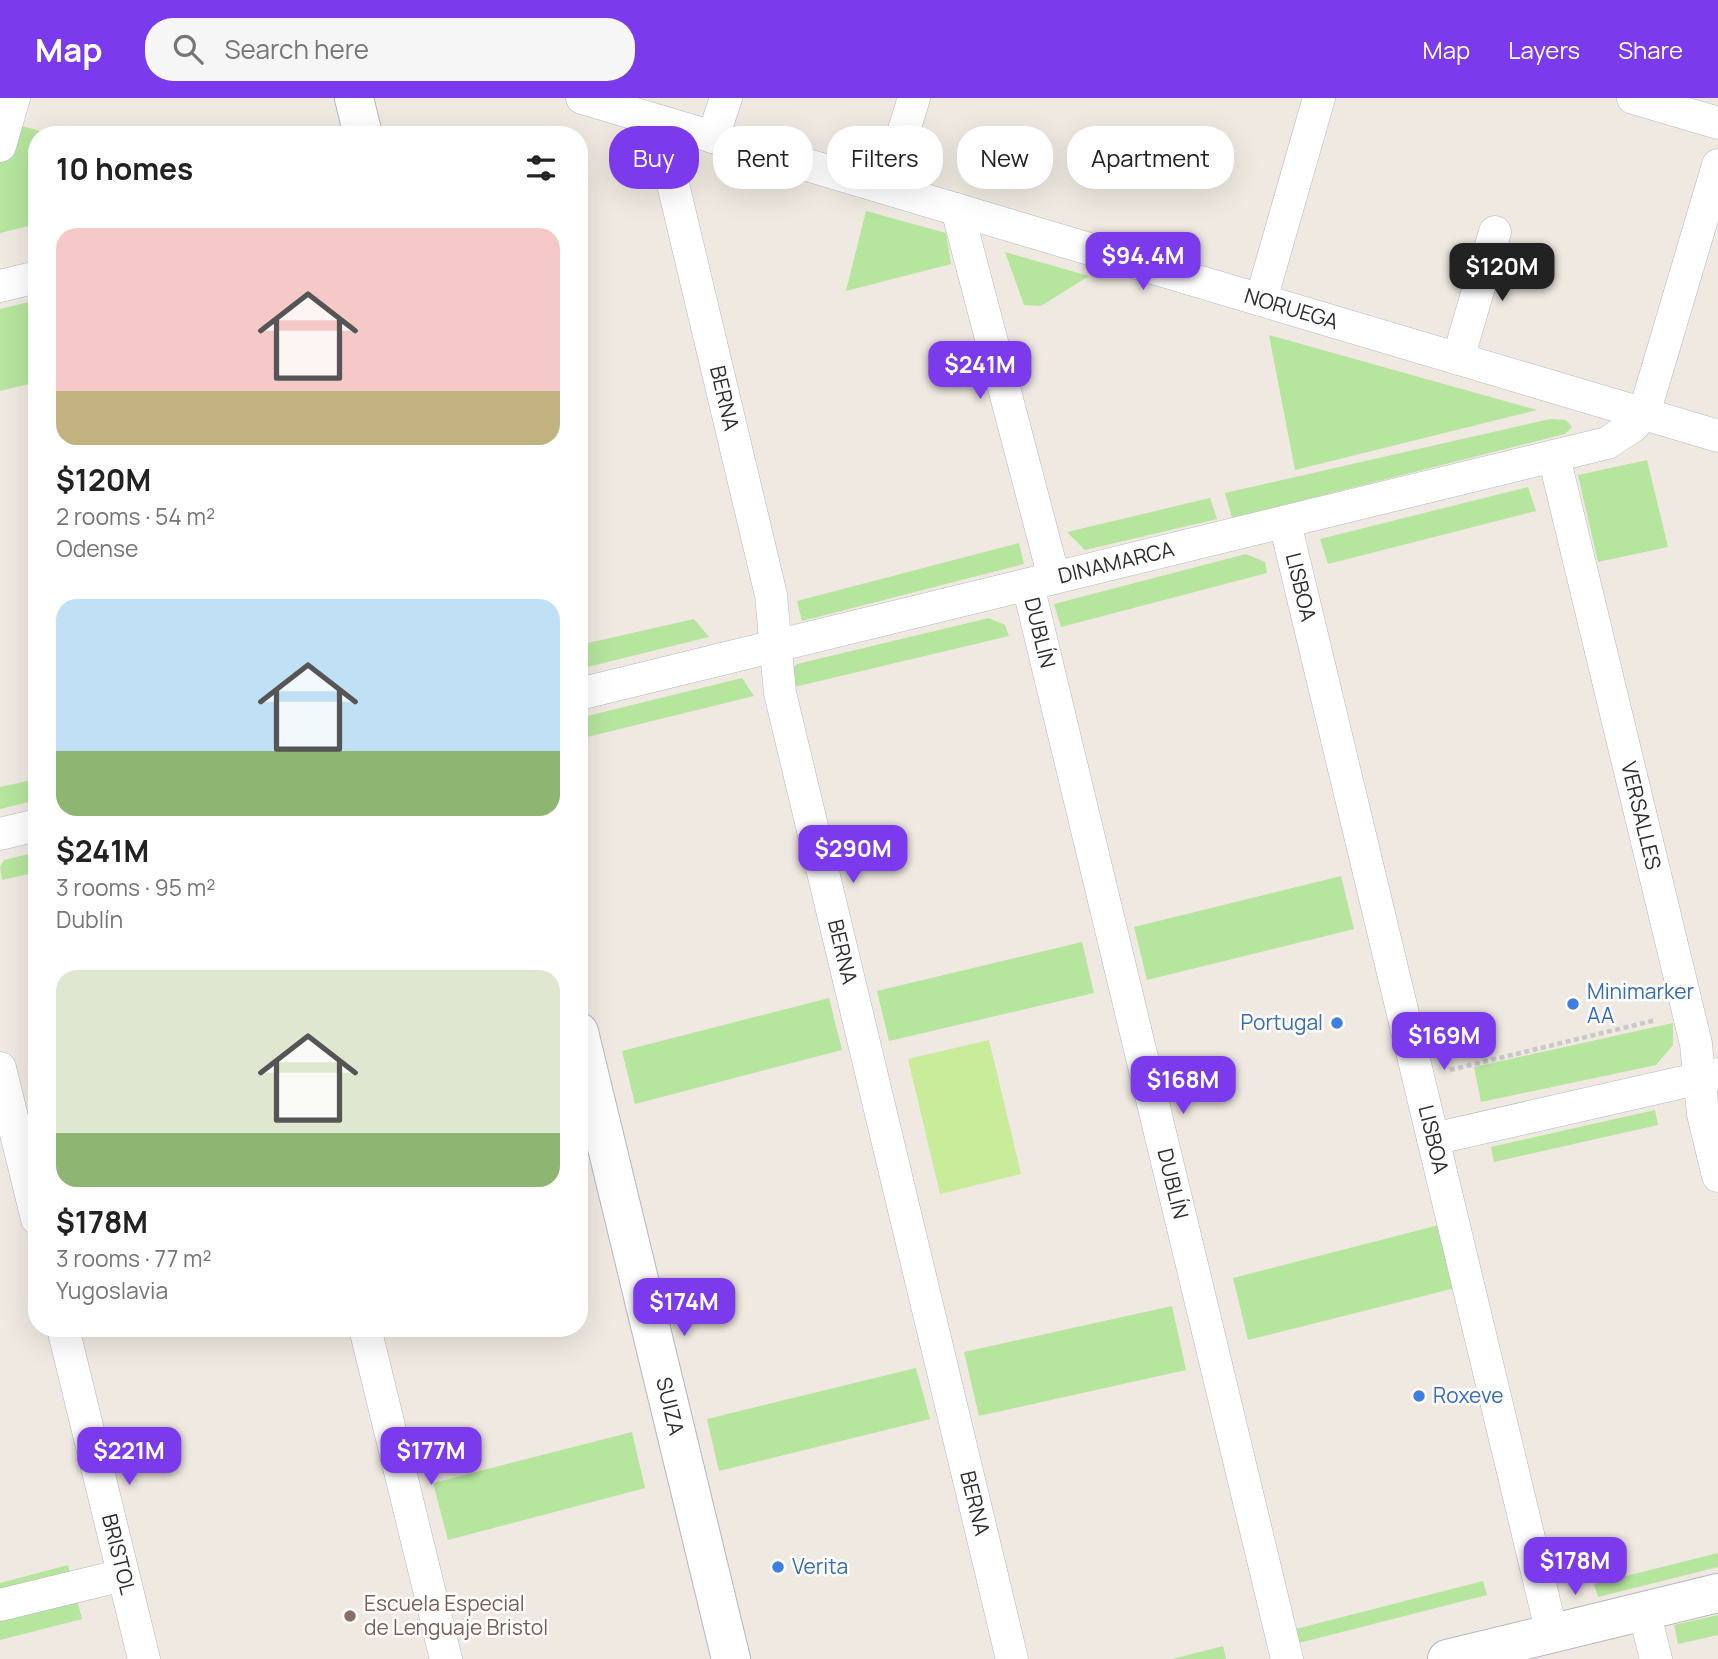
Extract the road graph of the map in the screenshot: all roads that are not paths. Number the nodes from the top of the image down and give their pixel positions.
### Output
1 (14, 98) edge
2 (354, 98) edge
3 (582, 98) edge
4 (726, 98) edge
5 (914, 98) edge
6 (1319, 98) edge
7 (1633, 98) edge
8 (659, 121) junction
9 (1718, 123) edge
10 (361, 126) edge
11 (717, 126) edge
12 (905, 126) edge
13 (713, 137) edge
14 (0, 146) edge
15 (1718, 165) edge
16 (889, 189) edge
17 (957, 209) junction
18 (1495, 232) dead end
19 (28, 279) edge
20 (0, 286) edge
21 (1261, 300) junction
22 (1458, 359) junction
23 (1644, 414) junction
24 (1718, 436) edge
25 (1554, 457) junction
26 (1285, 523) junction
27 (1041, 582) junction
28 (776, 646) junction
29 (588, 692) edge
30 (28, 827) edge
31 (0, 834) edge
32 (0, 1068) edge
33 (588, 1069) edge
34 (1709, 1076) edge
35 (1433, 1139) junction
36 (1718, 1176) edge
37 (28, 1182) edge
38 (65, 1337) edge
39 (367, 1337) edge
40 (124, 1575) junction
41 (1718, 1593) edge
42 (0, 1605) edge
43 (1644, 1611) junction
44 (1552, 1634) junction
45 (144, 1659) edge
46 (446, 1659) edge
47 (731, 1659) edge
48 (1013, 1659) edge
49 (1287, 1659) edge
50 (1447, 1659) edge
51 (1656, 1659) edge

1 - 14 street
2 - 10 street
3 - 8 street, NORUEGA
4 - 11 street
5 - 12 street
6 - 21 street
7 - 9 street
8 - 13 street, NORUEGA
8 - 28 street, BERNA
15 - 23 street
16 - 17 street, NORUEGA
17 - 21 street, NORUEGA
17 - 27 street, DUBLÍN
18 - 22 street
19 - 20 street
21 - 22 street, NORUEGA
22 - 23 street, NORUEGA
23 - 24 street, NORUEGA
23 - 25 street, DINAMARCA
25 - 26 street, DINAMARCA
25 - 34 street, VERSALLES
26 - 27 street, DINAMARCA
26 - 35 street, LISBOA
27 - 28 street, DINAMARCA
27 - 49 street, DUBLÍN
28 - 29 street, DINAMARCA
28 - 48 street, BERNA
30 - 31 street
32 - 37 street
33 - 47 street, SUIZA
34 - 35 street
34 - 36 street, VERSALLES
35 - 44 street, LISBOA
38 - 40 street, BRISTOL
39 - 46 street
40 - 42 street
40 - 45 street, BRISTOL
41 - 43 street
43 - 44 street
43 - 51 street
44 - 50 street

